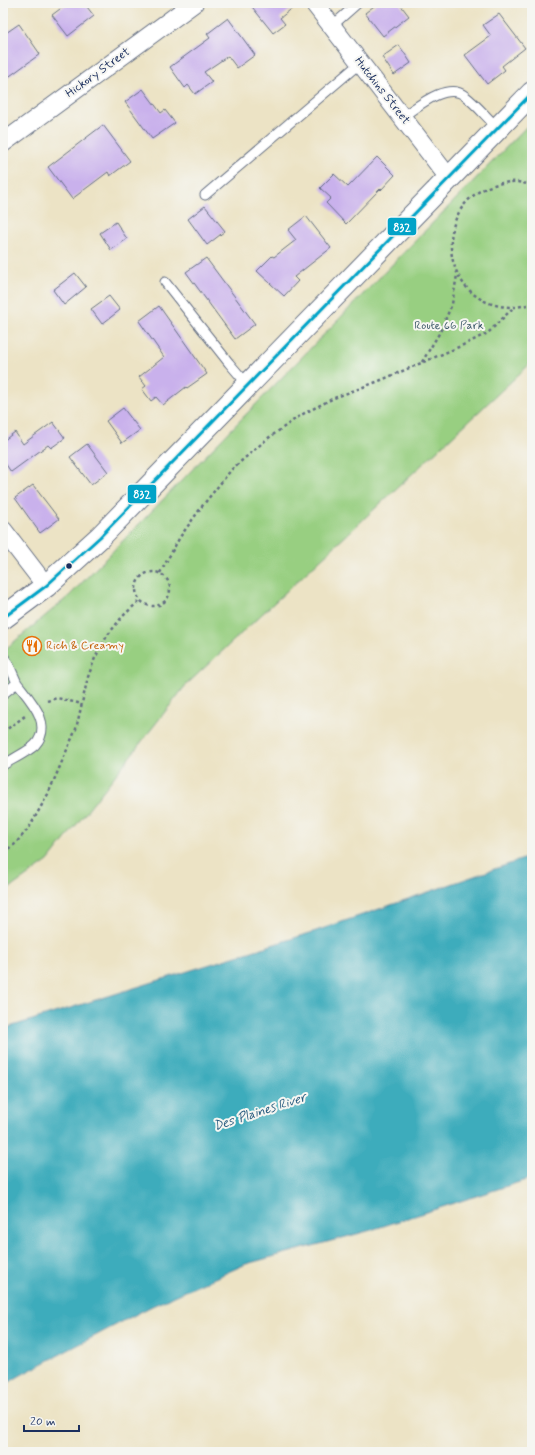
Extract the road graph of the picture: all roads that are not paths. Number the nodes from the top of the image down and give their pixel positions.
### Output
1 (194, 3) edge
2 (314, 3) edge
3 (358, 3) edge
4 (332, 26) junction
5 (360, 63) junction
6 (532, 93) edge
7 (402, 117) junction
8 (498, 128) junction
9 (3, 143) edge
10 (449, 178) junction
11 (205, 195) dead end
12 (165, 282) dead end
13 (247, 384) junction
14 (3, 530) edge
15 (46, 586) junction
16 (3, 618) edge
17 (3, 656) edge
18 (17, 683) junction
19 (3, 694) edge
20 (3, 765) edge

1 - 9 street, Hickory Street
2 - 4 street, Hutchins Street
3 - 4 lane
4 - 5 street, Hutchins Street
5 - 7 street, Hutchins Street
5 - 11 lane
6 - 8 main road
7 - 8 lane
7 - 10 street, Hutchins Street
8 - 10 main road
10 - 13 main road
12 - 13 lane
13 - 15 main road
14 - 15 street
15 - 16 main road
17 - 18 lane
18 - 19 lane
18 - 20 lane

